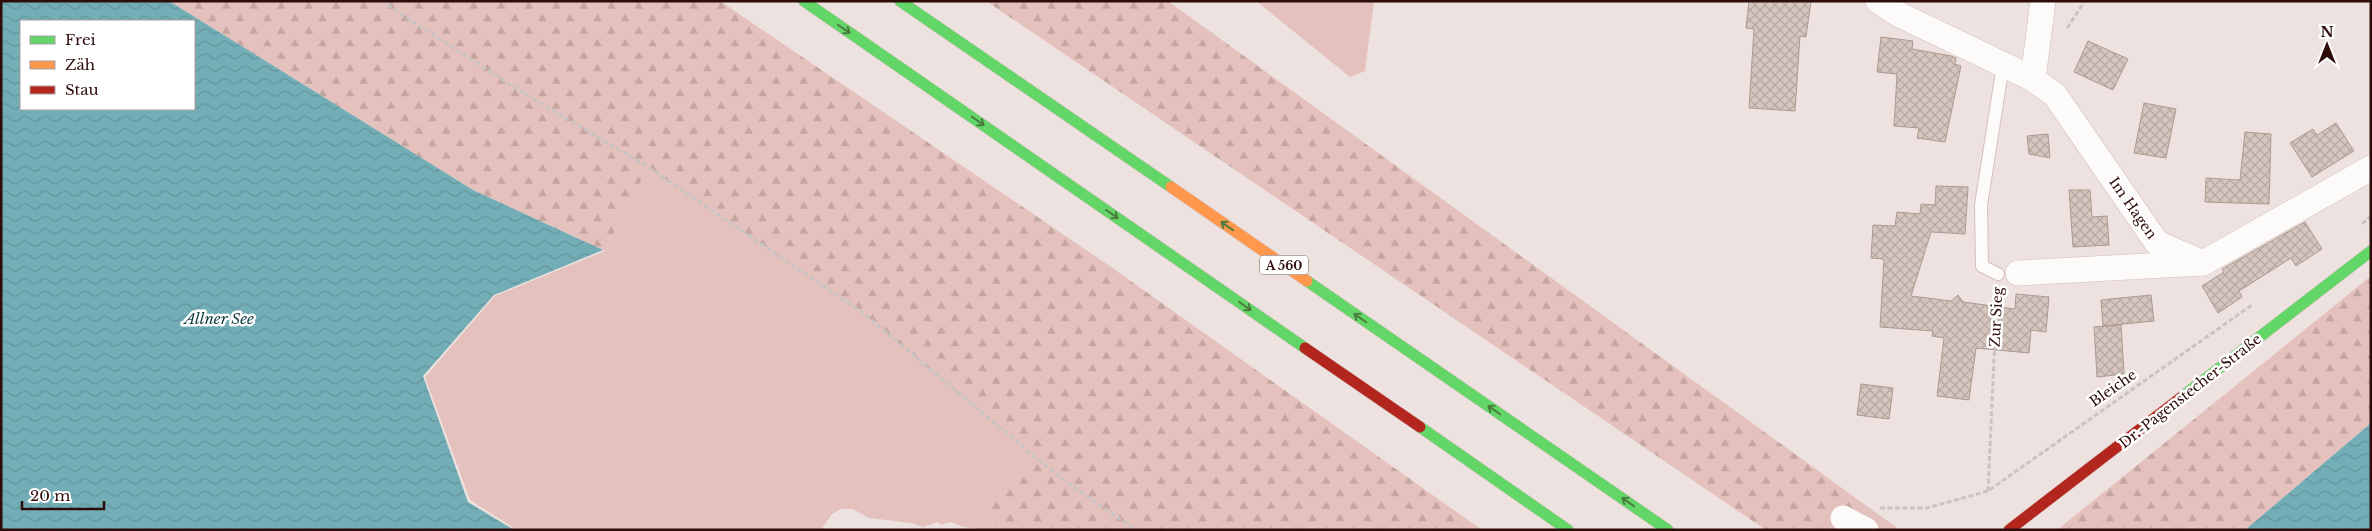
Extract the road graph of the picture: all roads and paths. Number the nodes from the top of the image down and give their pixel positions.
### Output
1 (381, 1) edge
2 (804, 1) edge
3 (900, 1) edge
4 (1878, 1) edge
5 (2043, 1) edge
6 (2004, 65) junction
7 (2033, 79) junction
8 (2371, 168) edge
9 (2371, 216) edge
10 (2357, 228) dead end
11 (2371, 251) edge
12 (2203, 263) junction
13 (2008, 274) junction
14 (2255, 303) dead end
15 (1988, 490) junction
16 (1843, 518) joint
17 (1136, 530) edge
18 (1568, 530) edge
19 (1668, 530) edge
20 (1866, 530) edge
21 (2009, 530) edge

1 - 17 path
2 -> 18 main road
19 -> 3 main road, A 560
4 - 6 street, Im Hagen
5 - 7 street
6 - 7 street, Im Hagen
6 - 13 lane, Zur Sieg
7 - 12 street, Im Hagen
8 - 12 street
9 - 10 path
11 - 21 main road, Dr.-Pagenstecher-Straße
12 - 13 street
13 - 15 path, Zur Sieg
14 - 15 path, Bleiche
15 - 16 path, Bleiche
16 - 20 street

